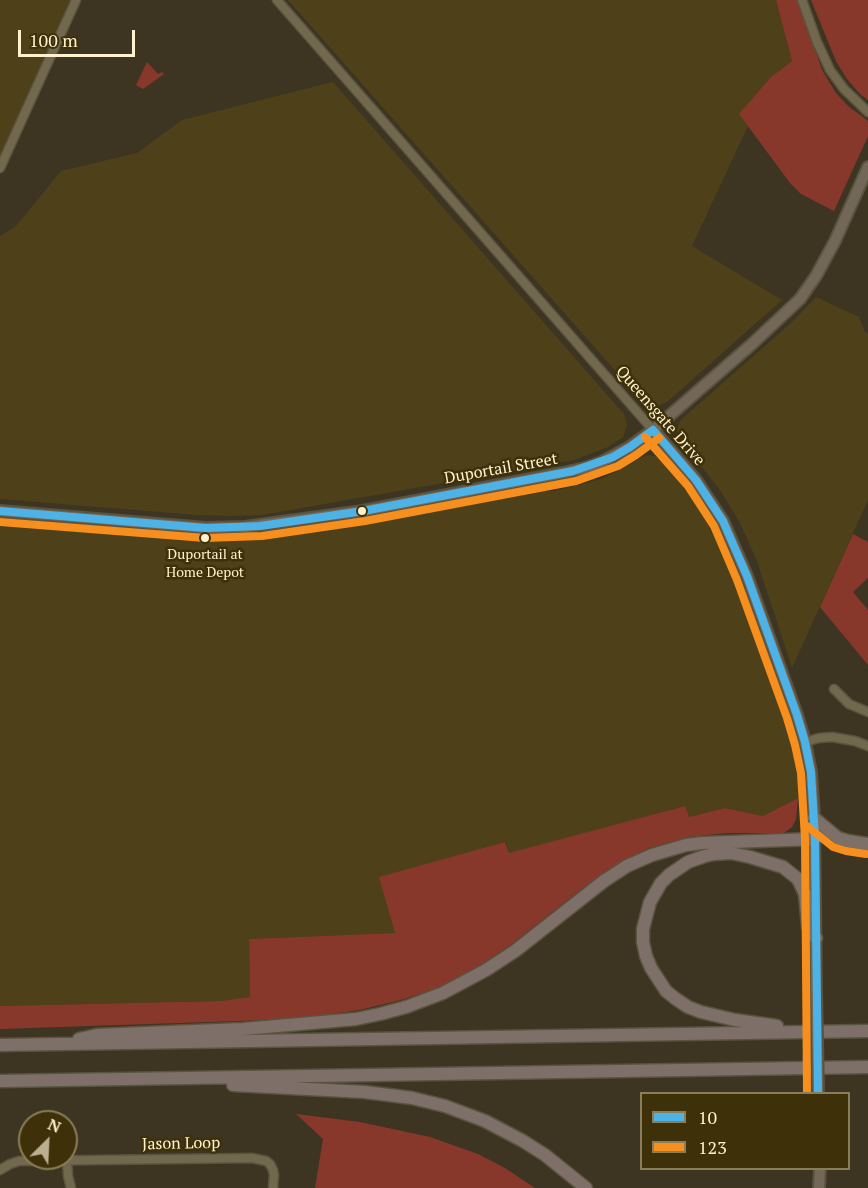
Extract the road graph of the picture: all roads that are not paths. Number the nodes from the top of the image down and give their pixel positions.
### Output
1 (76, 0) edge
2 (276, 0) edge
3 (802, 0) edge
4 (868, 112) edge
5 (868, 167) edge
6 (0, 168) edge
7 (653, 430) junction
8 (0, 511) edge
9 (834, 689) dead end
10 (868, 712) edge
11 (805, 742) junction
12 (868, 746) edge
13 (814, 818) junction
14 (815, 839) junction
15 (868, 844) edge
16 (816, 938) junction
17 (865, 1031) edge
18 (58, 1044) junction
19 (0, 1045) edge
20 (868, 1067) edge
21 (166, 1078) junction
22 (0, 1081) edge
23 (818, 1092) edge
24 (78, 1160) edge
25 (18, 1161) edge
26 (0, 1170) edge
27 (68, 1170) edge
28 (820, 1170) edge
29 (820, 1187) edge
30 (71, 1188) edge
31 (273, 1188) edge
32 (586, 1188) edge

1 - 6 street
2 - 7 street, Queensgate Drive
3 - 4 street
5 - 7 main road, Duportail Street
7 - 8 main road, Duportail Street
7 - 11 main road, Queensgate Drive
9 - 10 street
11 - 12 street
11 - 13 main road, Queensgate Drive
13 - 14 main road, Queensgate Drive
13 - 15 highway
14 - 16 main road, Queensgate Drive
14 - 18 highway
16 - 17 highway
16 - 23 main road, Queensgate Drive, bridge
17 - 18 highway
18 - 19 highway
20 - 21 highway
21 - 22 highway
21 - 32 highway
24 - 31 street, Jason Loop
25 - 26 street, Jason Loop
27 - 30 street
28 - 29 main road

